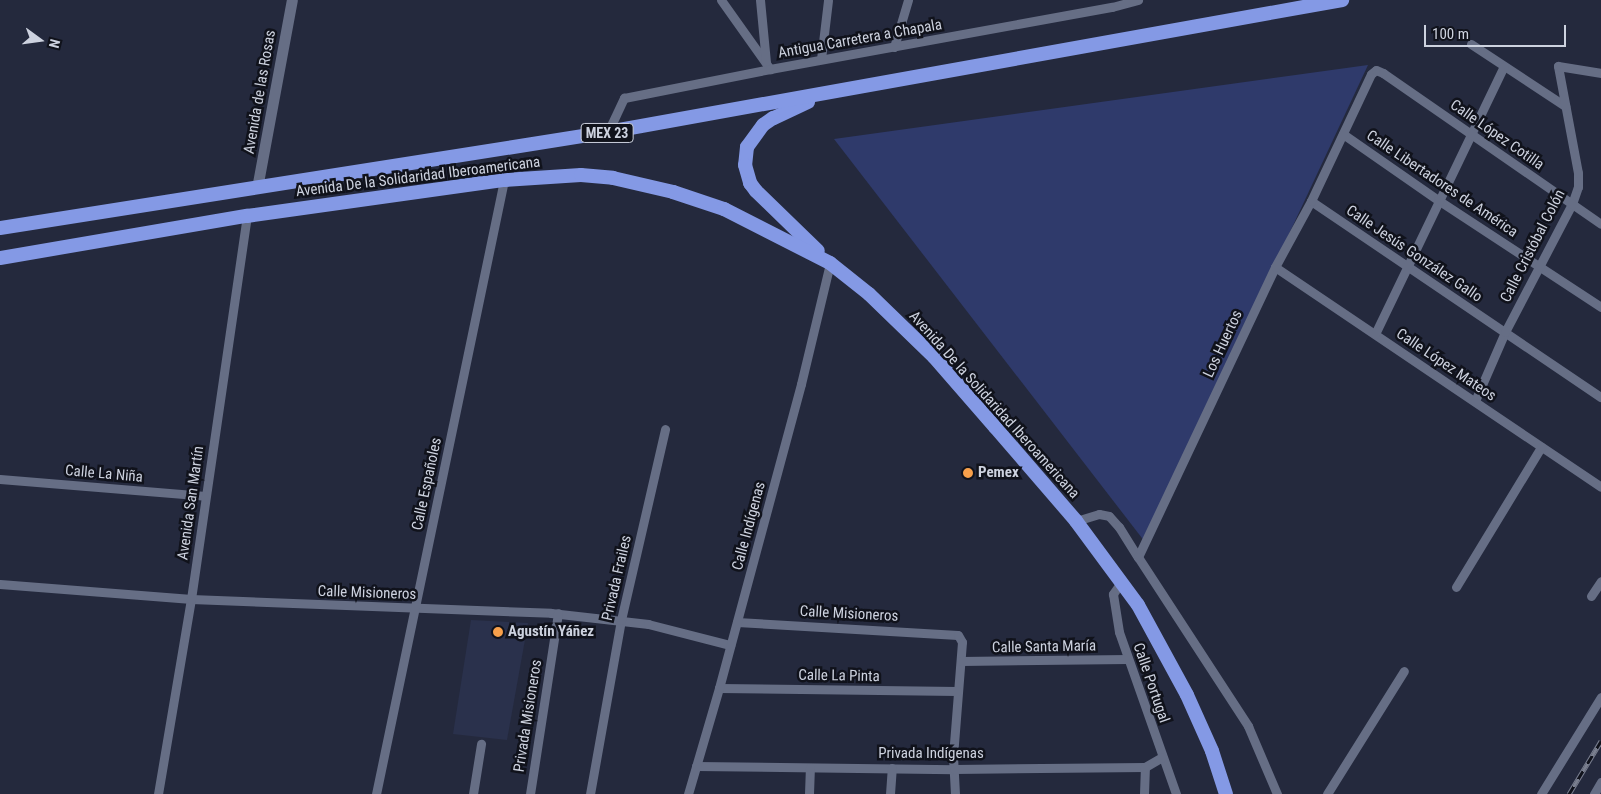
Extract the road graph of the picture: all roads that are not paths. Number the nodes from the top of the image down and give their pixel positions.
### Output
1 (292, 0) edge
2 (720, 0) edge
3 (760, 0) edge
4 (828, 0) edge
5 (908, 0) edge
6 (1138, 0) edge
7 (1342, 0) edge
8 (1111, 4) edge
9 (1471, 44) dead end
10 (894, 47) junction
11 (821, 59) junction
12 (768, 65) junction
13 (1504, 66) junction
14 (1376, 70) joint
15 (1601, 74) edge
16 (824, 94) junction
17 (1565, 106) junction
18 (608, 132) junction
19 (1471, 133) junction
20 (1344, 134) junction
21 (504, 180) junction
22 (257, 188) junction
23 (1438, 200) junction
24 (1312, 201) junction
25 (1572, 204) junction
26 (247, 216) junction
27 (1601, 224) edge
28 (0, 228) edge
29 (0, 258) edge
30 (830, 263) junction
31 (1538, 266) junction
32 (1275, 267) junction
33 (1407, 268) junction
34 (1601, 307) edge
35 (1505, 332) junction
36 (1375, 334) junction
37 (1601, 397) edge
38 (1475, 401) junction
39 (665, 429) dead end
40 (1541, 447) junction
41 (0, 479) edge
42 (1601, 486) edge
43 (205, 496) junction
44 (1076, 521) junction
45 (1138, 557) junction
46 (1122, 581) junction
47 (1601, 582) edge
48 (0, 584) edge
49 (1456, 587) dead end
50 (1591, 596) dead end
51 (191, 599) junction
52 (415, 609) junction
53 (558, 614) junction
54 (621, 620) junction
55 (737, 622) junction
56 (730, 645) junction
57 (1128, 660) junction
58 (961, 661) junction
59 (1404, 671) dead end
60 (720, 688) junction
61 (957, 691) junction
62 (1601, 697) edge
63 (481, 744) dead end
64 (1162, 756) junction
65 (696, 766) junction
66 (1146, 767) junction
67 (810, 768) junction
68 (892, 768) junction
69 (954, 769) junction
70 (1601, 782) edge
71 (158, 794) edge
72 (376, 794) edge
73 (473, 794) edge
74 (530, 794) edge
75 (590, 794) edge
76 (688, 794) edge
77 (810, 794) edge
78 (890, 794) edge
79 (955, 794) edge
80 (1144, 794) edge
81 (1176, 794) edge
82 (1226, 794) edge
83 (1276, 794) edge
84 (1327, 794) edge
85 (1541, 794) edge
86 (1594, 794) edge

1 - 22 street, Avenida de las Rosas
2 - 12 street
3 - 12 street
4 - 11 street
5 - 10 street
6 - 8 street, Antigua Carretera a Chapala
7 - 16 highway, Avenida De la Solidaridad Iberoamericana / MEX 23
8 - 10 street, Antigua Carretera a Chapala
9 - 13 street
10 - 11 street, Antigua Carretera a Chapala
11 - 12 street, Antigua Carretera a Chapala
12 - 18 street, Antigua Carretera a Chapala
13 - 17 street
13 - 19 street
14 - 19 street, Calle López Cotilla
14 - 20 street, Los Huertos
15 - 17 street, Calle Cristóbal Colón
16 - 18 highway, Avenida De la Solidaridad Iberoamericana / MEX 23
16 - 30 highway
17 - 25 street, Calle Cristóbal Colón
18 - 22 highway, Avenida De la Solidaridad Iberoamericana / MEX 23
19 - 23 street
19 - 25 street, Calle López Cotilla
20 - 23 street, Calle Libertadores de América
20 - 24 street, Los Huertos
21 - 26 highway, Avenida De la Solidaridad Iberoamericana
21 - 30 highway, Avenida De la Solidaridad Iberoamericana
21 - 52 street, Calle Españoles
22 - 28 highway, Avenida De la Solidaridad Iberoamericana / MEX 23
23 - 31 street, Calle Libertadores de América
23 - 33 street
24 - 32 street, Los Huertos
24 - 33 street, Calle Jesús González Gallo
25 - 27 street, Calle López Cotilla
25 - 31 street, Calle Cristóbal Colón
26 - 29 highway, Avenida De la Solidaridad Iberoamericana
26 - 43 street, Avenida San Martín
30 - 44 highway, Avenida De la Solidaridad Iberoamericana
30 - 55 street, Calle Indígenas
31 - 34 street, Calle Libertadores de América
31 - 35 street, Calle Cristóbal Colón
32 - 36 street, Calle López Mateos
32 - 45 street, Los Huertos
33 - 35 street, Calle Jesús González Gallo
33 - 36 street
35 - 37 street, Calle Jesús González Gallo
35 - 38 street, Calle Cristóbal Colón
36 - 38 street, Calle López Mateos
38 - 40 street, Calle López Mateos
39 - 54 street, Privada Frailes
40 - 42 street, Calle López Mateos
40 - 49 street
41 - 43 street, Calle La Niña
43 - 51 street, Avenida San Martín
44 - 45 street
44 - 46 highway, Avenida De la Solidaridad Iberoamericana
45 - 83 street
46 - 57 street, Calle Portugal
46 - 82 highway, Avenida De la Solidaridad Iberoamericana
47 - 50 street
48 - 51 street, Calle Misioneros
51 - 52 street, Calle Misioneros
51 - 71 street, Avenida San Martín
52 - 53 street, Calle Misioneros
52 - 72 street, Calle Españoles
53 - 54 street, Calle Misioneros
53 - 74 street, Privada Misioneros
54 - 56 street, Calle Misioneros
54 - 75 street, Privada Frailes
55 - 56 street, Calle Indígenas
55 - 58 street, Calle Misioneros
56 - 60 street, Calle Indígenas
57 - 58 street, Calle Santa María
57 - 64 street, Calle Portugal
58 - 61 street
59 - 84 street
60 - 61 street, Calle La Pinta
60 - 65 street, Calle Indígenas
61 - 69 street
62 - 85 street
63 - 73 street
64 - 66 street
64 - 81 street, Calle Portugal
65 - 67 street, Privada Indígenas
65 - 76 street, Calle Indígenas
66 - 69 street, Privada Indígenas
66 - 80 street
67 - 68 street, Privada Indígenas
67 - 77 street
68 - 69 street, Privada Indígenas
68 - 78 street
69 - 79 street
70 - 86 street

